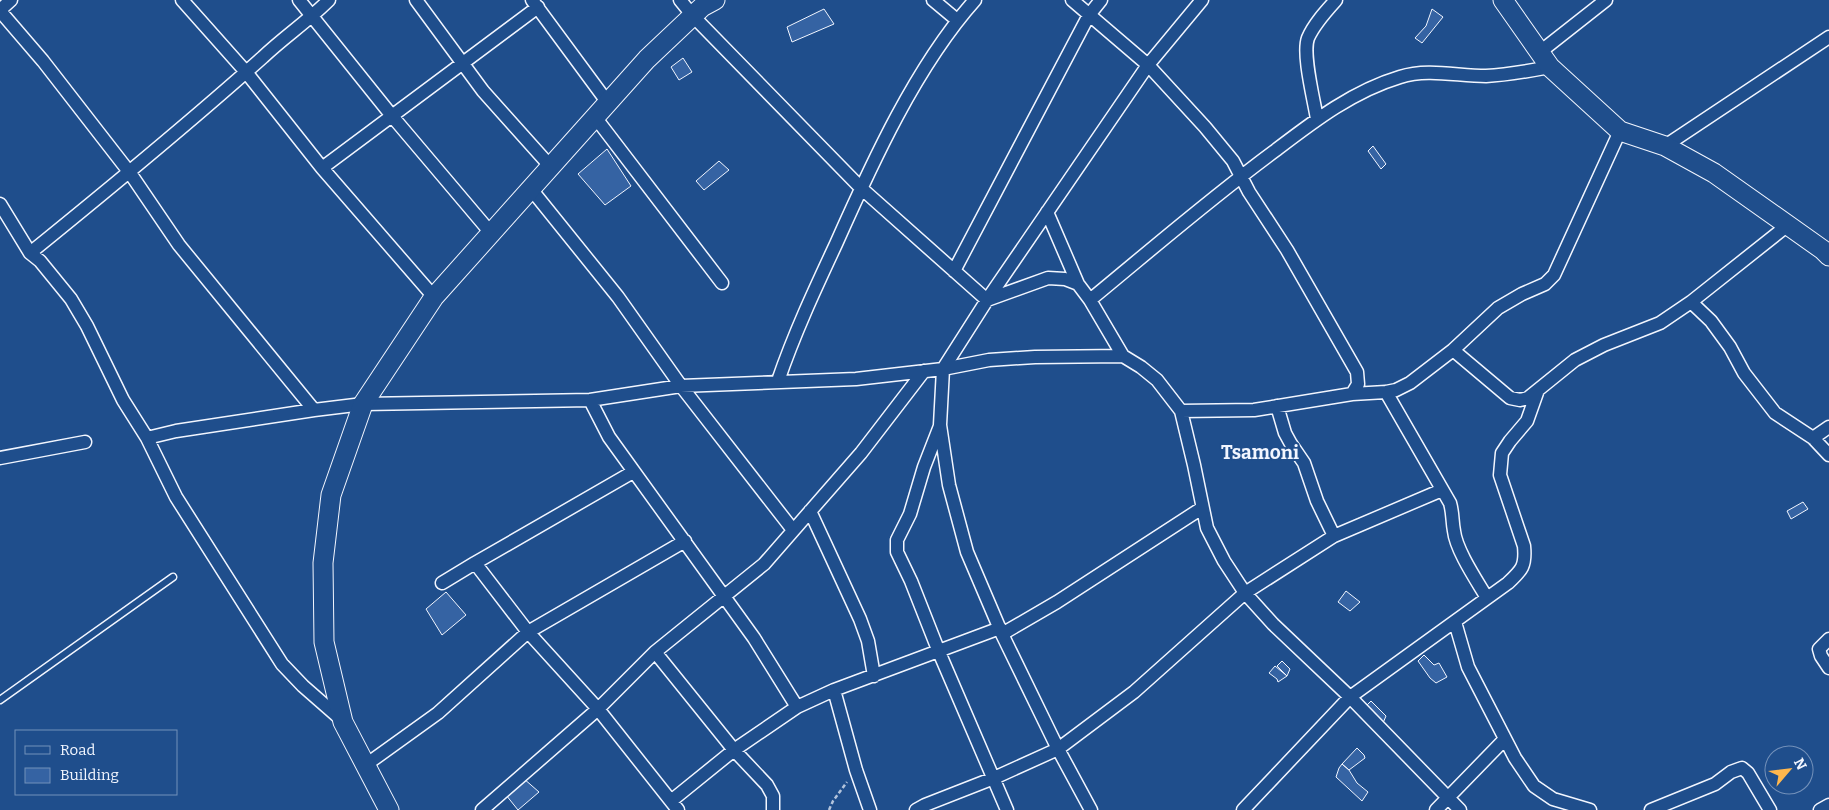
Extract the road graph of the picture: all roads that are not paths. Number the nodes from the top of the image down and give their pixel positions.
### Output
1 (11, 0) edge
2 (182, 0) edge
3 (299, 0) edge
4 (329, 0) edge
5 (416, 0) edge
6 (680, 0) edge
7 (716, 0) edge
8 (933, 0) edge
9 (975, 0) edge
10 (1072, 0) edge
11 (1101, 0) edge
12 (1202, 0) edge
13 (1336, 0) edge
14 (1503, 0) edge
15 (1606, 0) edge
16 (535, 4) edge
17 (0, 10) edge
18 (1089, 15) junction
19 (692, 16) junction
20 (312, 18) junction
21 (957, 20) junction
22 (1829, 38) edge
23 (1545, 60) junction
24 (463, 63) junction
25 (1148, 65) junction
26 (246, 72) junction
27 (608, 102) junction
28 (392, 116) junction
29 (595, 117) junction
30 (1317, 119) junction
31 (1620, 131) junction
32 (1665, 146) junction
33 (551, 166) junction
34 (322, 168) junction
35 (130, 173) junction
36 (1242, 175) junction
37 (861, 188) junction
38 (530, 189) junction
39 (0, 204) edge
40 (1047, 212) junction
41 (1788, 225) junction
42 (491, 233) junction
43 (1827, 251) edge
44 (30, 253) junction
45 (954, 271) junction
46 (722, 283) dead end
47 (1078, 284) junction
48 (434, 297) junction
49 (987, 300) junction
50 (1090, 300) junction
51 (1691, 302) junction
52 (1453, 350) junction
53 (1123, 356) junction
54 (943, 369) junction
55 (924, 371) junction
56 (778, 381) junction
57 (681, 386) junction
58 (1538, 390) junction
59 (1386, 392) junction
60 (1352, 394) junction
61 (590, 400) junction
62 (363, 404) junction
63 (1277, 406) junction
64 (314, 410) junction
65 (1181, 411) junction
66 (940, 425) junction
67 (1829, 427) edge
68 (147, 438) junction
69 (1814, 438) junction
70 (84, 442) dead end
71 (1829, 455) edge
72 (0, 458) edge
73 (633, 472) junction
74 (1442, 490) junction
75 (1202, 508) junction
76 (810, 511) junction
77 (794, 530) junction
78 (1334, 536) junction
79 (685, 541) junction
80 (475, 563) junction
81 (173, 577) dead end
82 (442, 583) dead end
83 (1245, 594) junction
84 (724, 597) junction
85 (1487, 598) junction
86 (1455, 622) junction
87 (1001, 631) junction
88 (528, 632) junction
89 (1829, 639) edge
90 (655, 652) junction
91 (939, 652) junction
92 (1829, 668) edge
93 (874, 676) junction
94 (834, 690) junction
95 (1350, 697) junction
96 (0, 700) edge
97 (797, 708) junction
98 (598, 709) junction
99 (343, 722) junction
100 (1505, 739) junction
101 (1058, 749) junction
102 (734, 750) junction
103 (366, 764) junction
104 (994, 778) junction
105 (1447, 797) junction
106 (1829, 805) edge
107 (675, 806) edge
108 (389, 810) edge
109 (482, 810) edge
110 (774, 810) edge
111 (870, 810) edge
112 (916, 810) edge
113 (1007, 810) edge
114 (1091, 810) edge
115 (1243, 810) edge
116 (1436, 810) edge
117 (1460, 810) edge
118 (1590, 810) edge
119 (1650, 810) edge
120 (1770, 810) edge
121 (1820, 810) edge

1 - 17 street
2 - 26 street
3 - 20 street
4 - 20 street
5 - 24 street
6 - 19 street
7 - 19 main road
8 - 21 street
9 - 21 street
10 - 18 street
11 - 18 street
12 - 25 street
13 - 30 street
14 - 23 main road
15 - 23 street
16 - 24 street
16 - 27 street
17 - 35 street
18 - 25 street
18 - 45 street
19 - 27 main road
19 - 37 street
20 - 26 street
20 - 28 street
21 - 37 street
22 - 32 street
23 - 30 street
23 - 31 main road
24 - 28 street
24 - 33 street
25 - 36 street
25 - 40 street
26 - 34 street
26 - 35 street
27 - 29 main road
28 - 34 street
28 - 42 street
29 - 33 main road
29 - 46 street
30 - 36 street
31 - 32 main road
31 - 52 street
32 - 41 main road
33 - 38 main road
34 - 48 street
35 - 44 street
35 - 64 street
36 - 50 street
36 - 60 street
37 - 45 street
37 - 56 street
38 - 42 main road
38 - 57 street
39 - 44 street
40 - 47 street
40 - 49 street
41 - 43 main road
41 - 51 street
42 - 48 main road
44 - 68 street
45 - 49 street
47 - 49 street
47 - 50 street
48 - 62 main road
49 - 54 street
50 - 53 street
51 - 58 street
51 - 69 street
52 - 58 street
52 - 59 street
53 - 54 street
53 - 65 street
54 - 55 street
54 - 66 street
55 - 56 street
55 - 76 street
56 - 57 street
57 - 61 street
57 - 77 street
58 - 85 street
59 - 60 street
59 - 74 street
60 - 63 street
61 - 62 street
61 - 73 street
62 - 64 street
62 - 99 main road
63 - 65 street
63 - 78 street
64 - 68 street
65 - 75 street
66 - 87 street
66 - 91 street
67 - 69 street
68 - 99 street
69 - 71 street
70 - 72 street
73 - 79 street
73 - 80 street
74 - 78 street
74 - 85 street
75 - 83 street
75 - 87 street
76 - 77 street
76 - 93 street
77 - 84 street
78 - 83 street
79 - 84 street
79 - 88 street
80 - 82 street
80 - 88 street
81 - 96 lane
83 - 95 street
83 - 101 street
84 - 90 street
84 - 97 street
85 - 86 street
86 - 95 street
86 - 100 street
87 - 91 street
87 - 101 street
88 - 98 street
88 - 103 street
89 - 92 street
90 - 98 street
90 - 102 street
91 - 93 street
91 - 104 street
93 - 94 street
94 - 97 street
94 - 111 street
95 - 105 street
95 - 115 street
97 - 102 street
98 - 107 street
98 - 109 street
99 - 103 main road
100 - 105 street
100 - 118 street
101 - 104 street
101 - 114 street
102 - 107 street
102 - 110 street
103 - 108 main road
104 - 112 street
104 - 113 street
105 - 116 street
105 - 117 street
106 - 121 street
119 - 120 street

